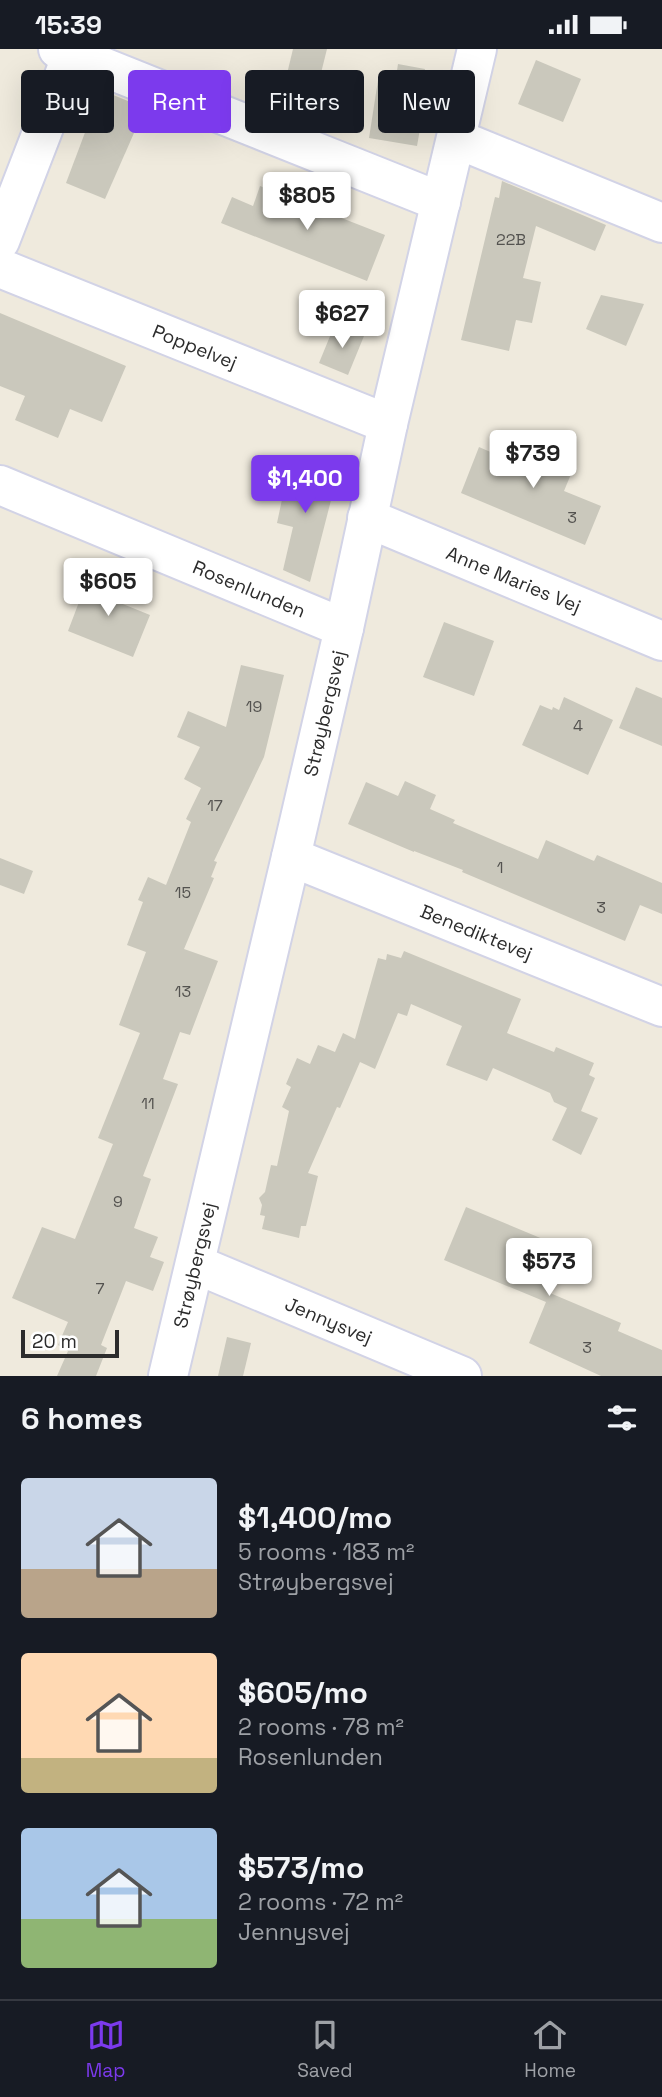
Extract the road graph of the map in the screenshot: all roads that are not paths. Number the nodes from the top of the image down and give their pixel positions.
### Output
1 (477, 49) edge
2 (65, 52) edge
3 (457, 139) junction
4 (441, 202) junction
5 (662, 223) edge
6 (0, 241) edge
7 (0, 268) edge
8 (388, 423) junction
9 (0, 485) edge
10 (367, 517) junction
11 (344, 628) junction
12 (662, 641) edge
13 (291, 857) junction
14 (662, 1007) edge
15 (195, 1264) junction
16 (168, 1376) edge
17 (462, 1376) edge

1 - 3 street, Strøybergsvej
2 - 4 street
2 - 6 street
3 - 4 street, Strøybergsvej
3 - 5 street
4 - 8 street, Strøybergsvej
7 - 8 street, Poppelvej
8 - 10 street, Strøybergsvej
9 - 11 street, Rosenlunden
10 - 11 street, Strøybergsvej
10 - 12 street, Anne Maries Vej
11 - 13 street, Strøybergsvej
13 - 14 street, Benediktevej
13 - 15 street, Strøybergsvej
15 - 16 street, Strøybergsvej
15 - 17 street, Jennysvej

